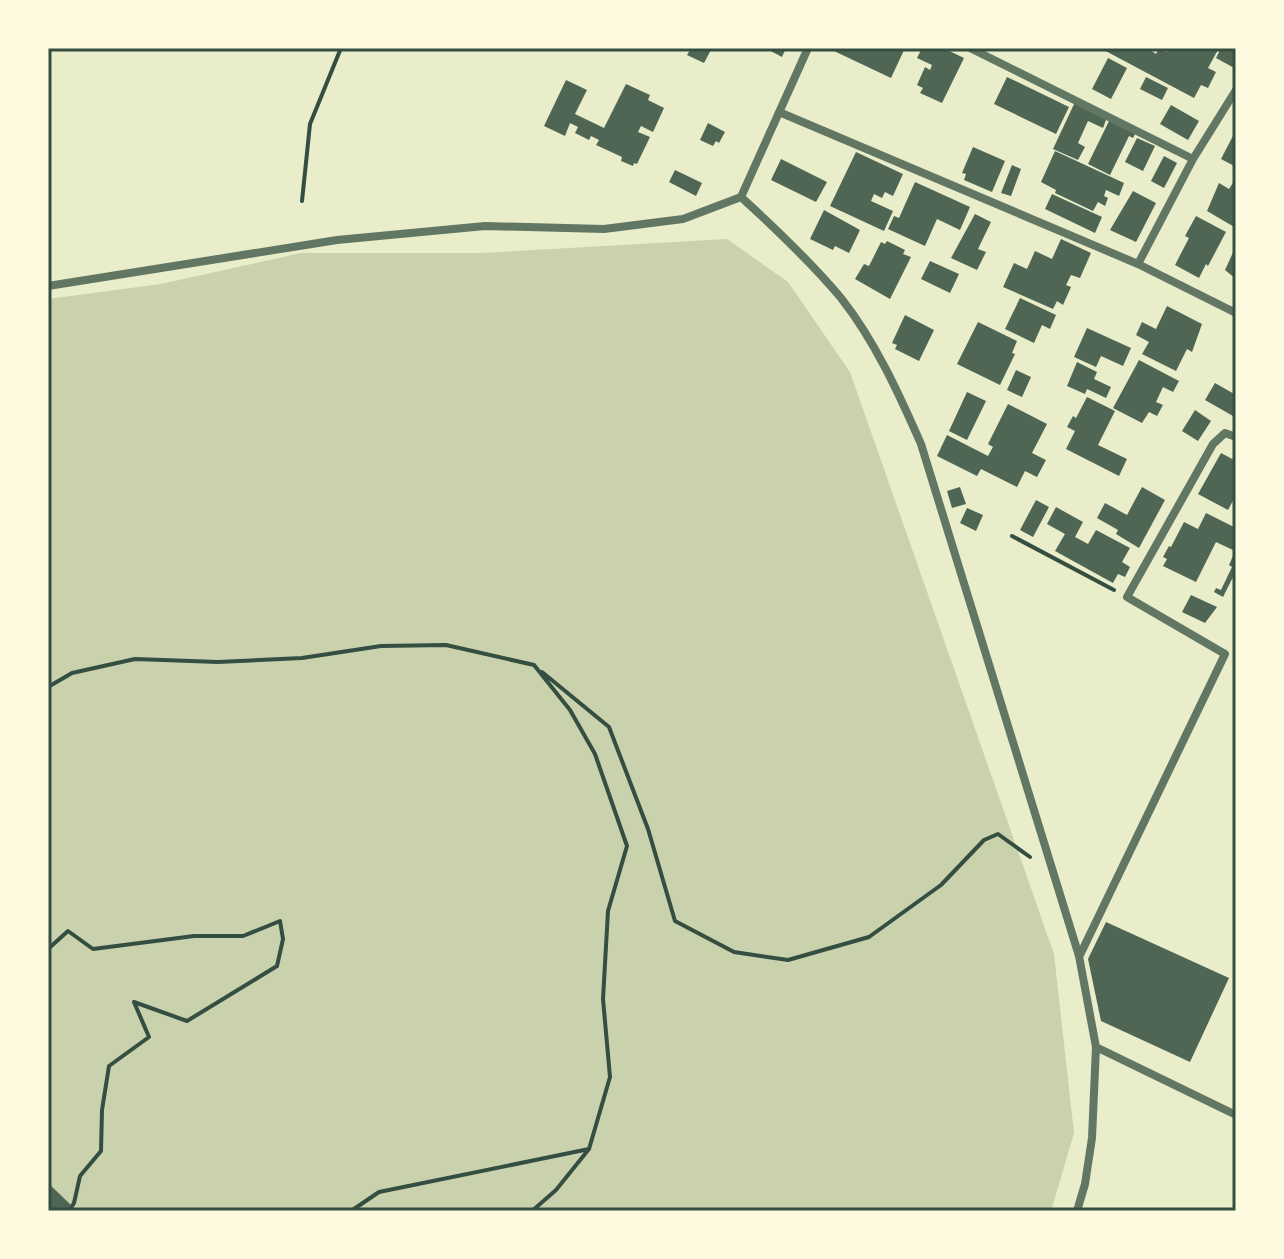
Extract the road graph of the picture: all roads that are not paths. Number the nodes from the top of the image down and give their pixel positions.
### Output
1 (808, 48) edge
2 (970, 48) edge
3 (1236, 90) edge
4 (779, 112) junction
5 (1193, 159) junction
6 (741, 197) junction
7 (1138, 264) junction
8 (48, 286) edge
9 (1236, 313) edge
10 (1236, 437) edge
11 (1079, 956) junction
12 (1096, 1047) junction
13 (1236, 1115) edge
14 (1077, 1211) edge

1 - 4 street
2 - 5 street
3 - 5 street
4 - 6 street
4 - 7 street
5 - 7 street
6 - 8 street
6 - 11 street
7 - 9 street
10 - 11 street
11 - 12 street
12 - 13 street
12 - 14 street

